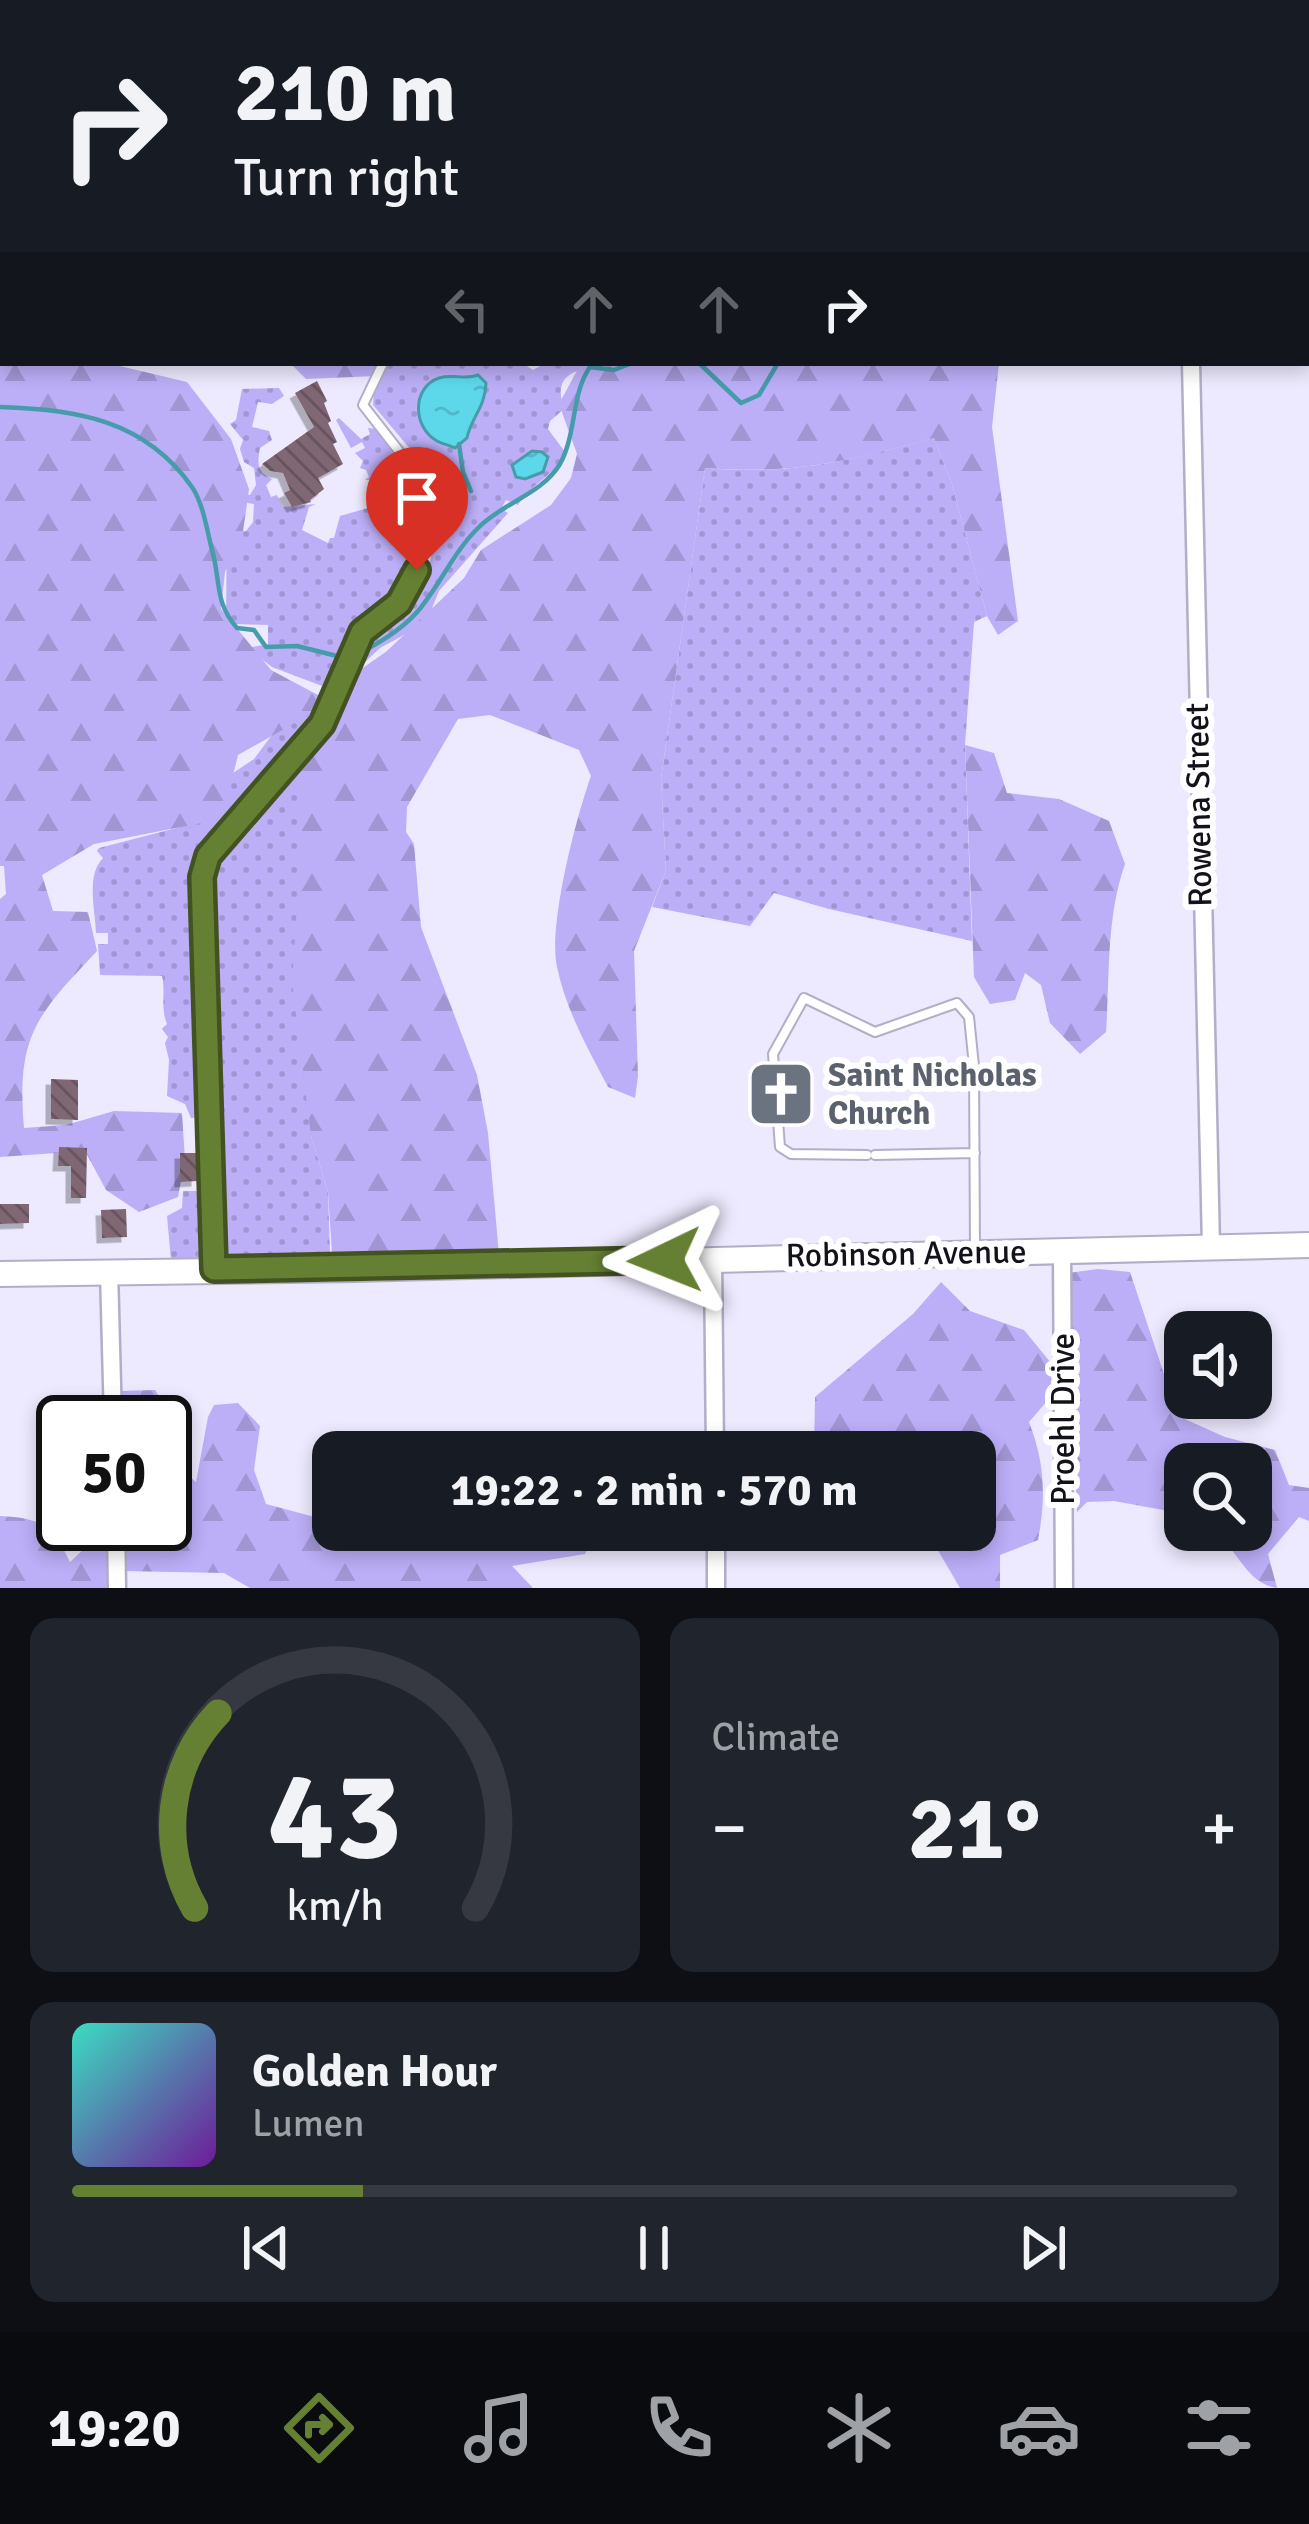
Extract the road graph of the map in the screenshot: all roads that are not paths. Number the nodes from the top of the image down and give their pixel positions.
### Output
1 (382, 366) edge
2 (1191, 366) edge
3 (975, 1153) junction
4 (1309, 1245) edge
5 (1211, 1246) junction
6 (1062, 1250) junction
7 (975, 1252) junction
8 (713, 1259) junction
9 (214, 1269) junction
10 (109, 1271) junction
11 (0, 1274) edge
12 (112, 1395) edge
13 (715, 1431) edge
14 (116, 1551) edge
15 (716, 1551) edge
16 (117, 1588) edge
17 (716, 1588) edge
18 (1064, 1588) edge

1 - 9 lane
2 - 5 street, Rowena Street
3 - 3 lane
3 - 7 lane
4 - 5 main road, Robinson Avenue
5 - 6 main road, Robinson Avenue
6 - 7 main road, Robinson Avenue
6 - 18 street, Proehl Drive
7 - 8 main road, Robinson Avenue
8 - 9 main road, Robinson Avenue
8 - 13 street
9 - 10 main road, Robinson Avenue
10 - 11 main road, Robinson Avenue
10 - 12 street
14 - 16 street
15 - 17 street

